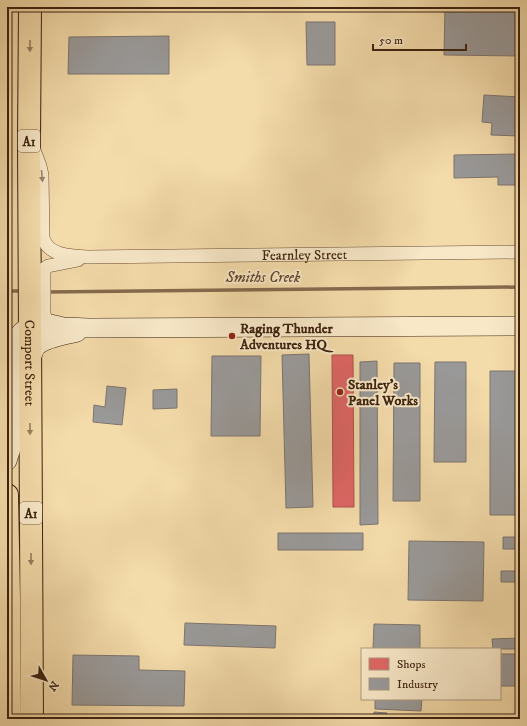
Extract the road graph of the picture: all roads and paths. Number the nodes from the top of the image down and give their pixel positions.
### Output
1 (30, 7) edge
2 (29, 139) junction
3 (520, 252) edge
4 (89, 257) junction
5 (36, 275) junction
6 (36, 319) junction
7 (520, 326) edge
8 (92, 328) junction
9 (30, 360) junction
10 (7, 461) edge
11 (7, 496) edge
12 (10, 719) edge
13 (32, 719) edge

1 -> 2 highway, Comport Street / A1
2 -> 4 street, Fearnley Street
2 - 5 highway, Comport Street / A1
3 - 4 street, Fearnley Street
4 - 5 street, Fearnley Street
5 - 6 highway, Comport Street / A1
6 - 8 street
6 - 9 highway, Comport Street / A1
6 - 10 street
7 - 8 street
8 - 9 street
9 -> 13 highway, Comport Street / A1
11 - 12 highway, A1

